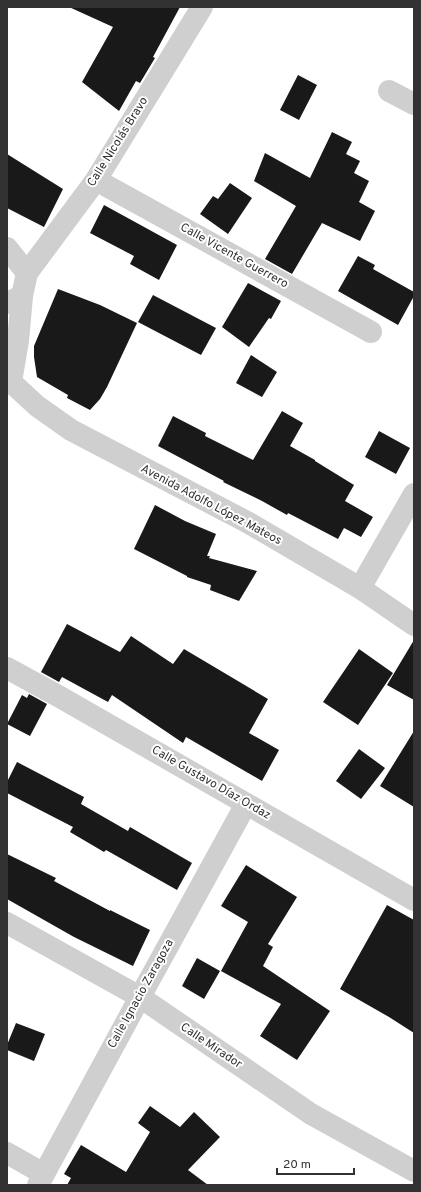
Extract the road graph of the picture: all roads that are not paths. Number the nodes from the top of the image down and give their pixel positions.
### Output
1 (202, 7) edge
2 (389, 92) dead end
3 (414, 104) edge
4 (96, 180) junction
5 (7, 248) edge
6 (28, 273) junction
7 (14, 299) edge
8 (371, 332) dead end
9 (9, 386) edge
10 (414, 494) edge
11 (360, 588) junction
12 (414, 625) edge
13 (7, 668) edge
14 (246, 804) junction
15 (414, 900) edge
16 (7, 923) edge
17 (140, 997) junction
18 (7, 1153) edge
19 (414, 1171) edge
20 (41, 1182) edge

1 - 4 street, Calle Nicolás Bravo
2 - 3 street
4 - 6 street, Calle Nicolás Bravo
4 - 8 street, Calle Vicente Guerrero
5 - 6 street
6 - 7 street
7 - 9 street
9 - 11 street, Avenida Adolfo López Mateos
10 - 11 street
11 - 12 street, Avenida Adolfo López Mateos
13 - 14 street, Calle Gustavo Díaz Ordaz
14 - 15 street, Calle Gustavo Díaz Ordaz
14 - 17 street, Calle Ignacio Zaragoza
16 - 17 street, Calle Mirador
17 - 19 street, Calle Mirador
17 - 20 street, Calle Ignacio Zaragoza
18 - 20 street

